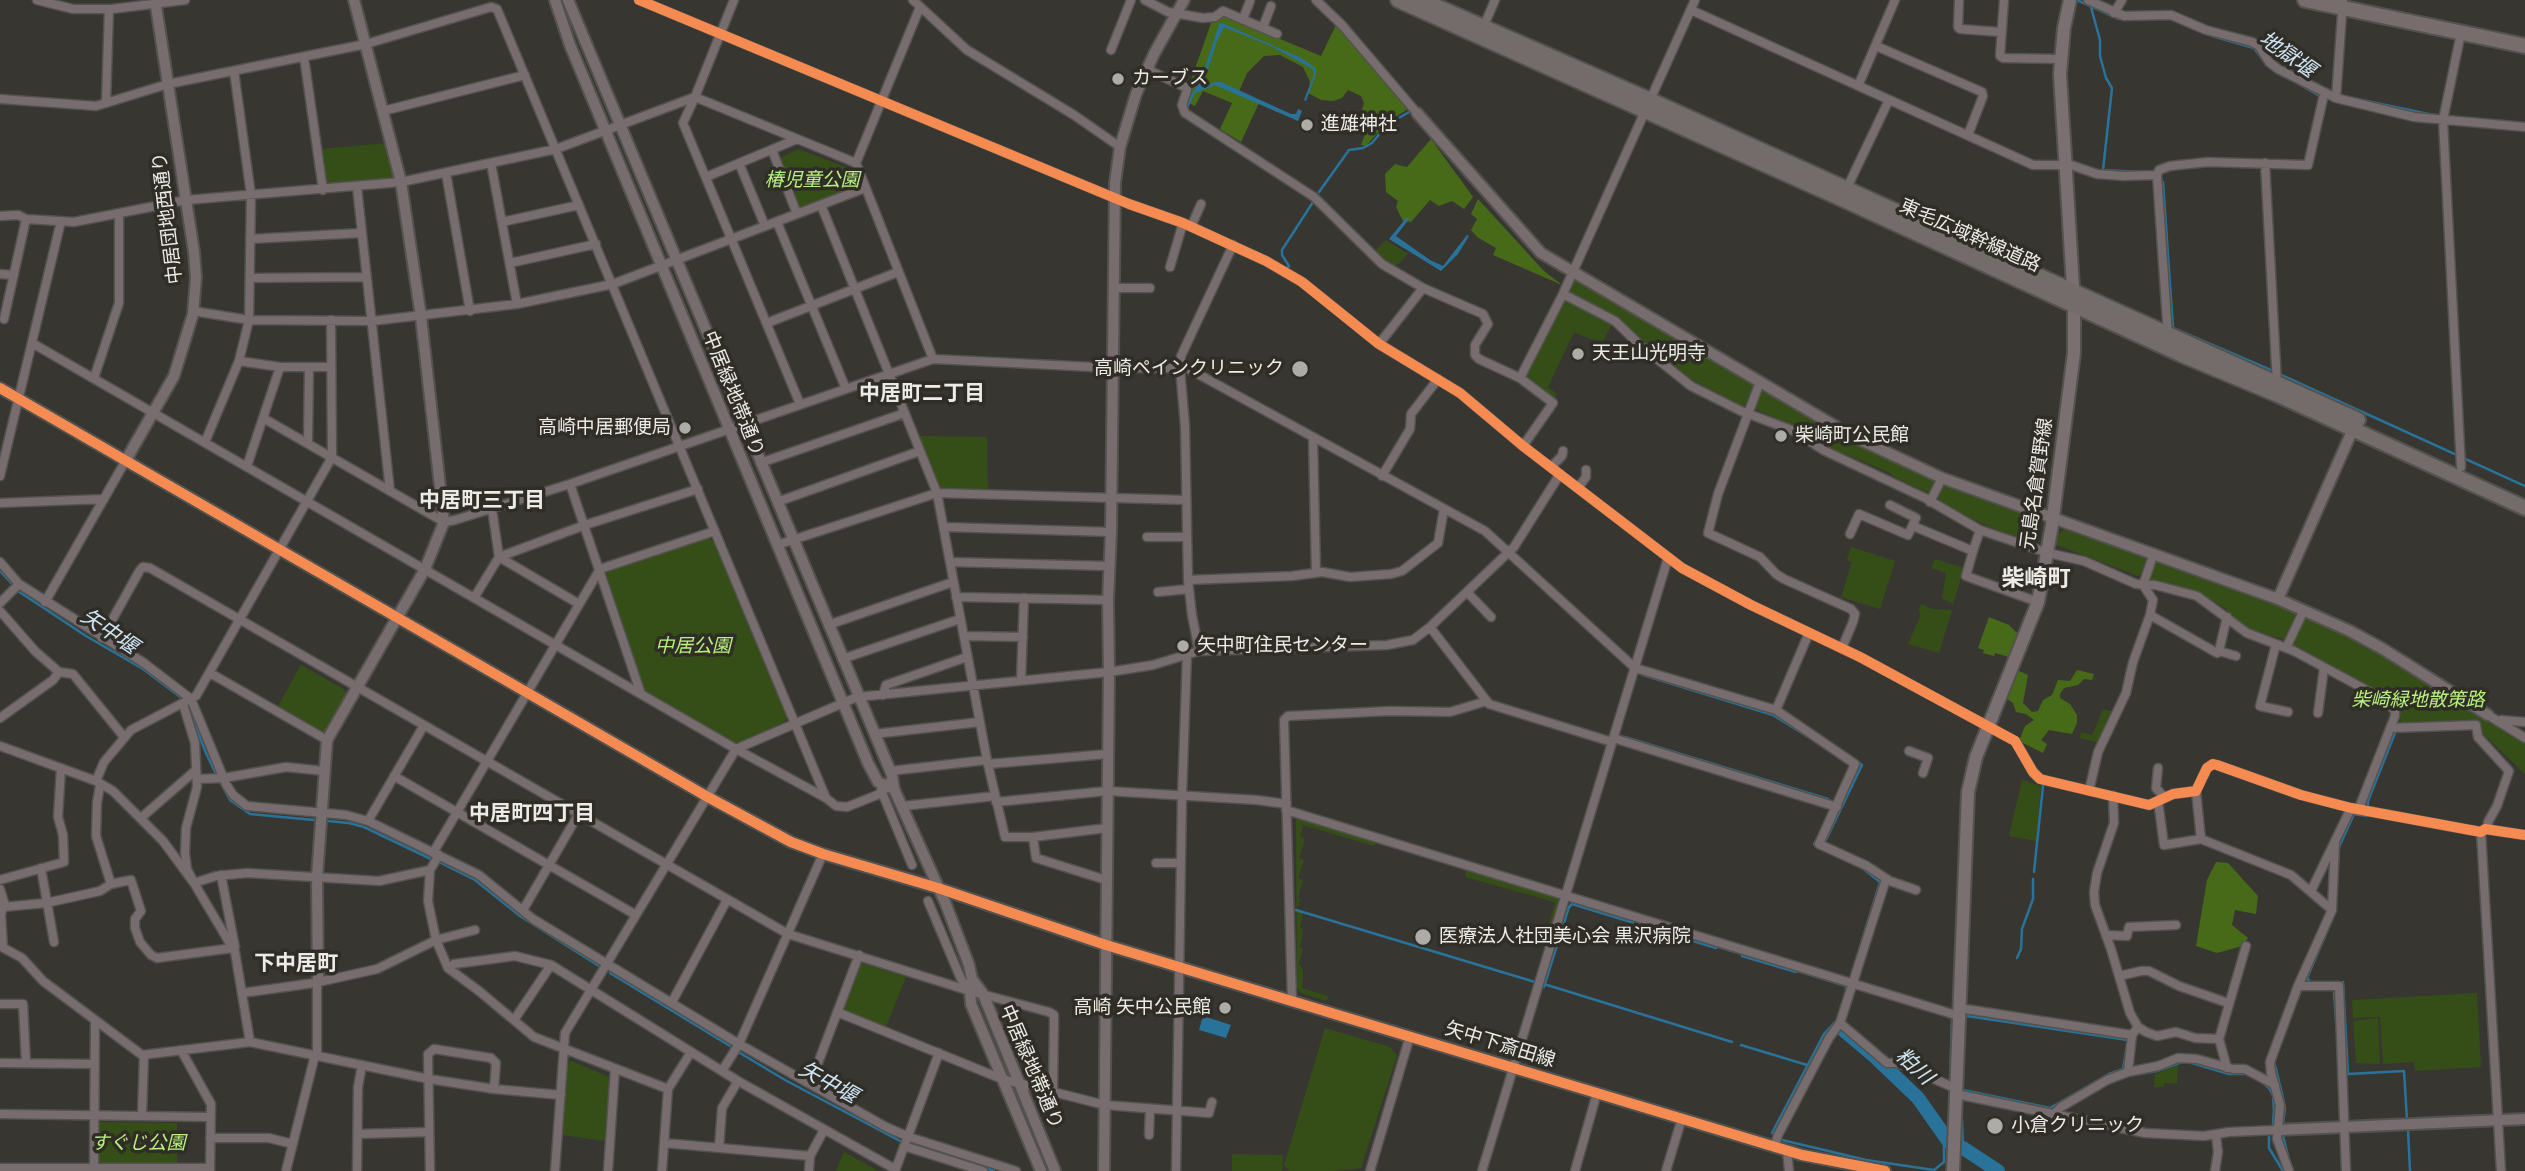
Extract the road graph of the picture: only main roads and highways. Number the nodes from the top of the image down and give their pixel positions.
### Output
1 (1398, 0) edge
2 (1422, 0) edge
3 (2070, 0) edge
4 (2305, 0) edge
5 (2342, 4) edge
6 (2525, 46) edge
7 (1648, 105) junction
8 (2074, 298) junction
9 (2525, 497) edge
10 (2525, 508) edge
11 (1953, 1171) edge

1 - 7 highway, 東毛広域幹線道路
2 - 7 highway, 東毛広域幹線道路
3 - 8 main road, 元島名倉賀野線
4 - 5 main road
5 - 6 main road
7 - 8 highway, 東毛広域幹線道路
7 - 8 highway, 東毛広域幹線道路
8 - 9 highway, 東毛広域幹線道路
8 - 10 highway, 東毛広域幹線道路
8 - 11 main road, 元島名倉賀野線

